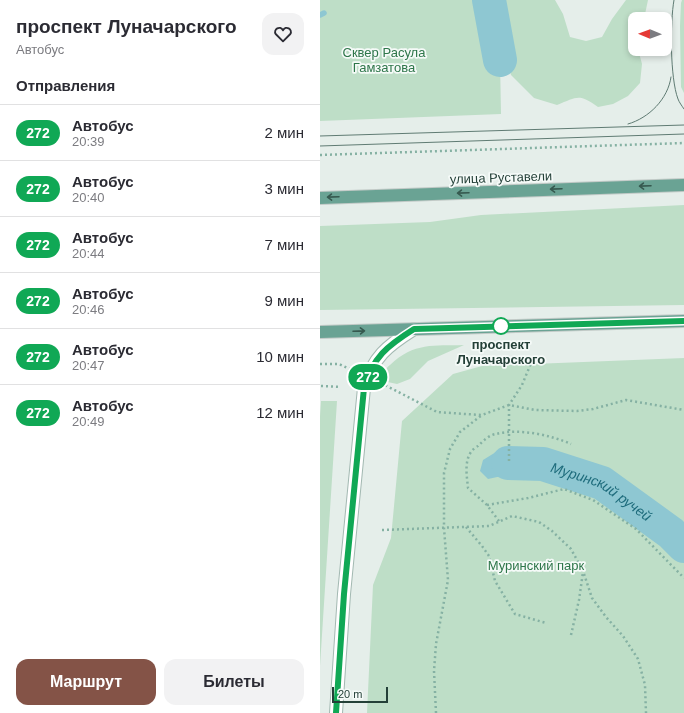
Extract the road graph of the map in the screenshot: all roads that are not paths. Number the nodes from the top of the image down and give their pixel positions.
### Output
1 (684, 185) edge
2 (320, 198) edge
3 (684, 321) edge
4 (414, 329) junction
5 (320, 332) edge
6 (336, 713) edge

1 -> 2 main road, улица Руставели
3 - 4 main road
5 -> 4 main road
4 - 6 main road

